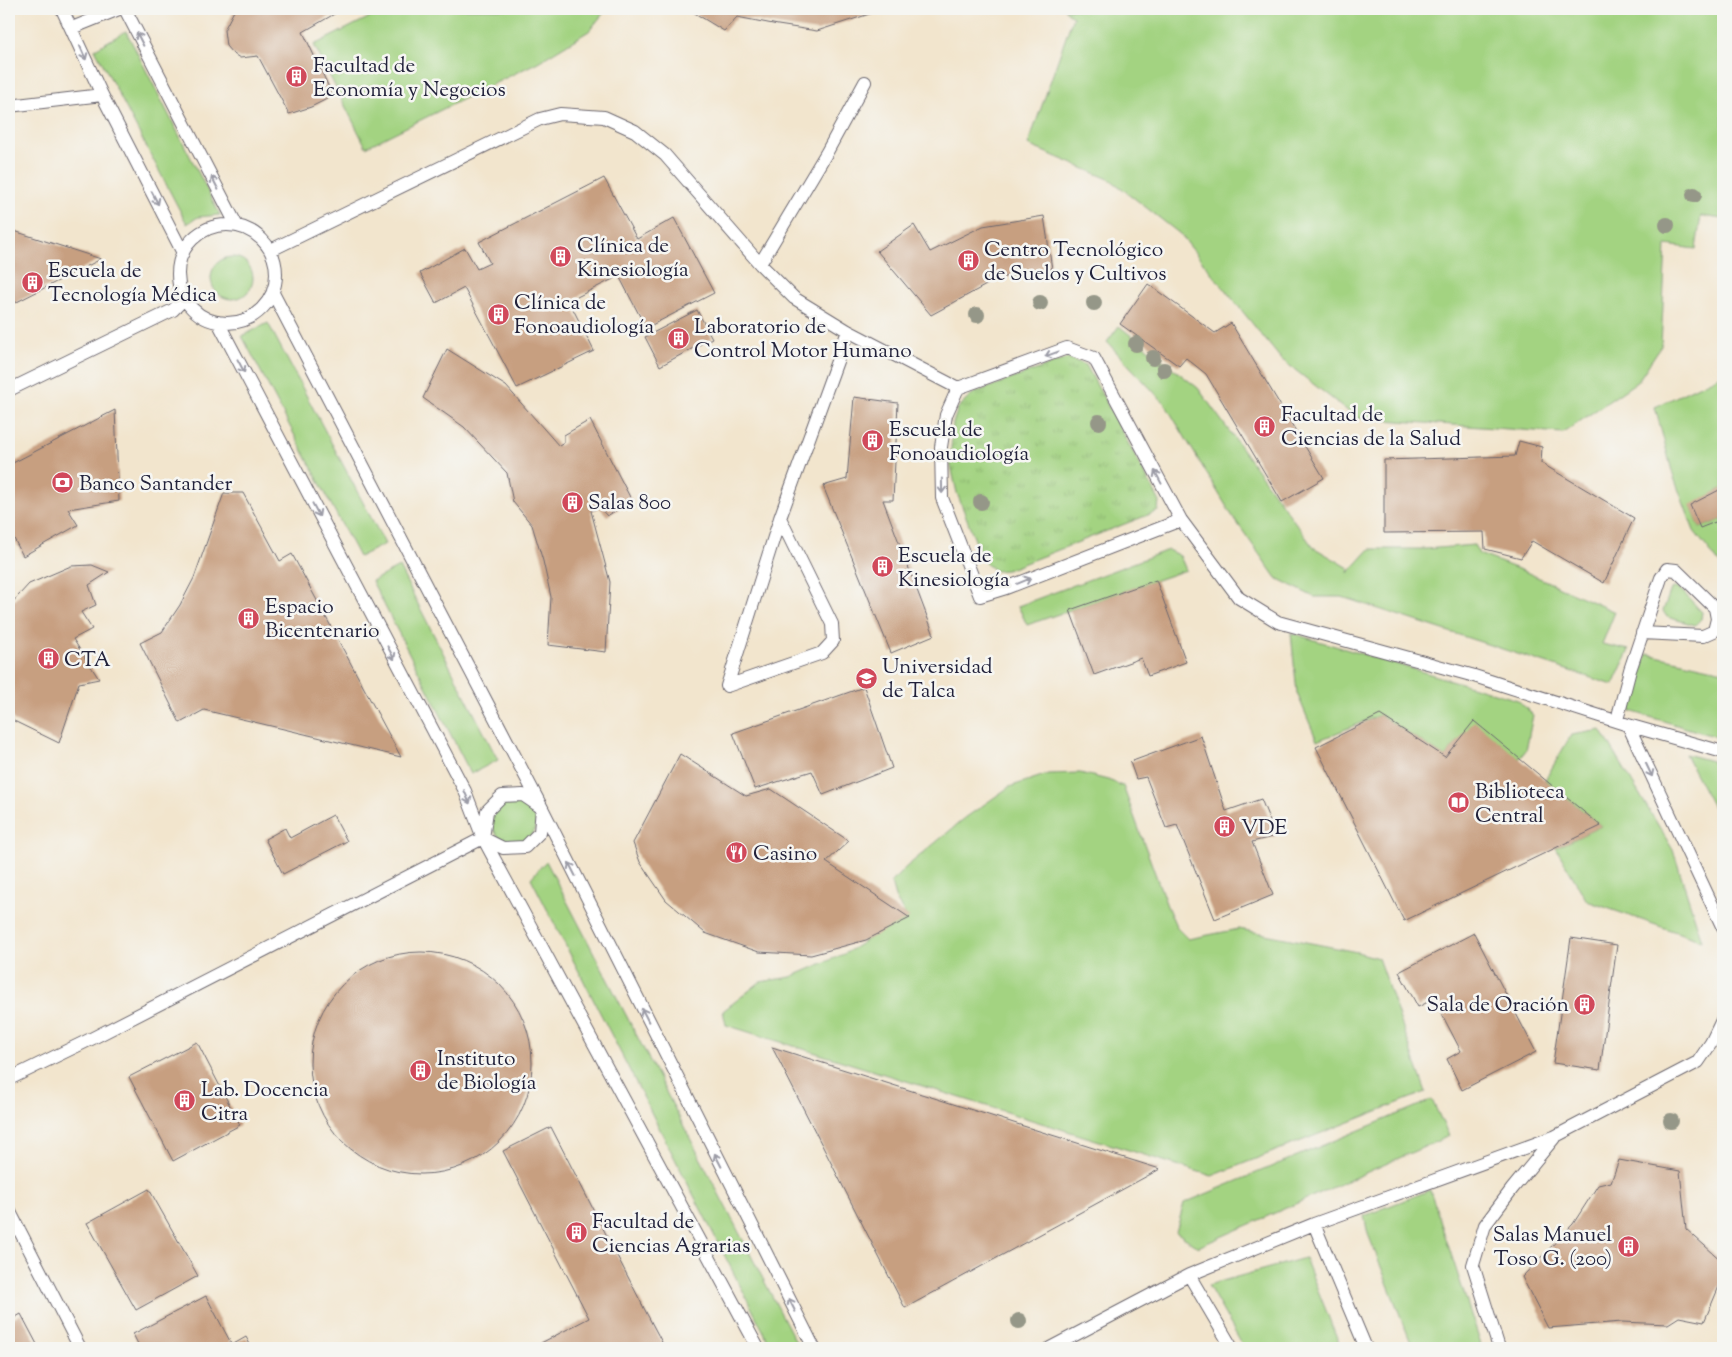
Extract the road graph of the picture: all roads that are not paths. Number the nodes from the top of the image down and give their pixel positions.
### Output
1 (62, 9) edge
2 (119, 9) edge
3 (125, 9) edge
4 (72, 28) junction
5 (864, 82) dead end
6 (102, 95) junction
7 (9, 106) edge
8 (237, 226) junction
9 (271, 250) junction
10 (183, 253) junction
11 (760, 264) junction
12 (272, 293) junction
13 (185, 298) junction
14 (218, 322) junction
15 (848, 331) junction
16 (958, 388) junction
17 (9, 390) edge
18 (780, 518) junction
19 (1181, 520) junction
20 (1642, 633) junction
21 (1622, 723) junction
22 (1723, 752) edge
23 (542, 808) junction
24 (483, 838) junction
25 (1723, 928) edge
26 (1723, 1018) edge
27 (9, 1079) edge
28 (1554, 1137) junction
29 (9, 1210) edge
30 (1314, 1224) junction
31 (1189, 1275) junction
32 (80, 1348) edge
33 (758, 1348) edge
34 (814, 1348) edge
35 (1050, 1348) edge
36 (1232, 1348) edge
37 (1366, 1348) edge
38 (1500, 1348) edge

1 - 4 lane
2 - 4 lane
8 -> 3 lane
4 -> 6 lane
5 - 11 lane
6 - 7 lane
6 -> 10 lane
8 - 9 lane
8 - 10 lane
9 - 11 lane
9 - 12 lane
10 - 13 lane
11 - 15 lane
12 - 14 lane
12 - 23 lane
13 - 14 lane
13 - 17 lane
14 -> 24 lane
15 - 16 lane
15 - 18 lane
19 -> 16 lane
16 -> 19 lane
18 - 18 lane
19 - 21 lane
20 - 20 lane
20 - 21 lane
21 - 22 lane
21 -> 25 lane
23 - 24 lane
23 - 24 lane
34 -> 23 lane
24 - 27 lane
24 - 33 lane
26 - 28 lane
28 - 30 lane
28 - 38 lane
29 - 32 lane
30 - 31 lane
30 - 37 lane
31 - 35 lane
31 - 36 lane

